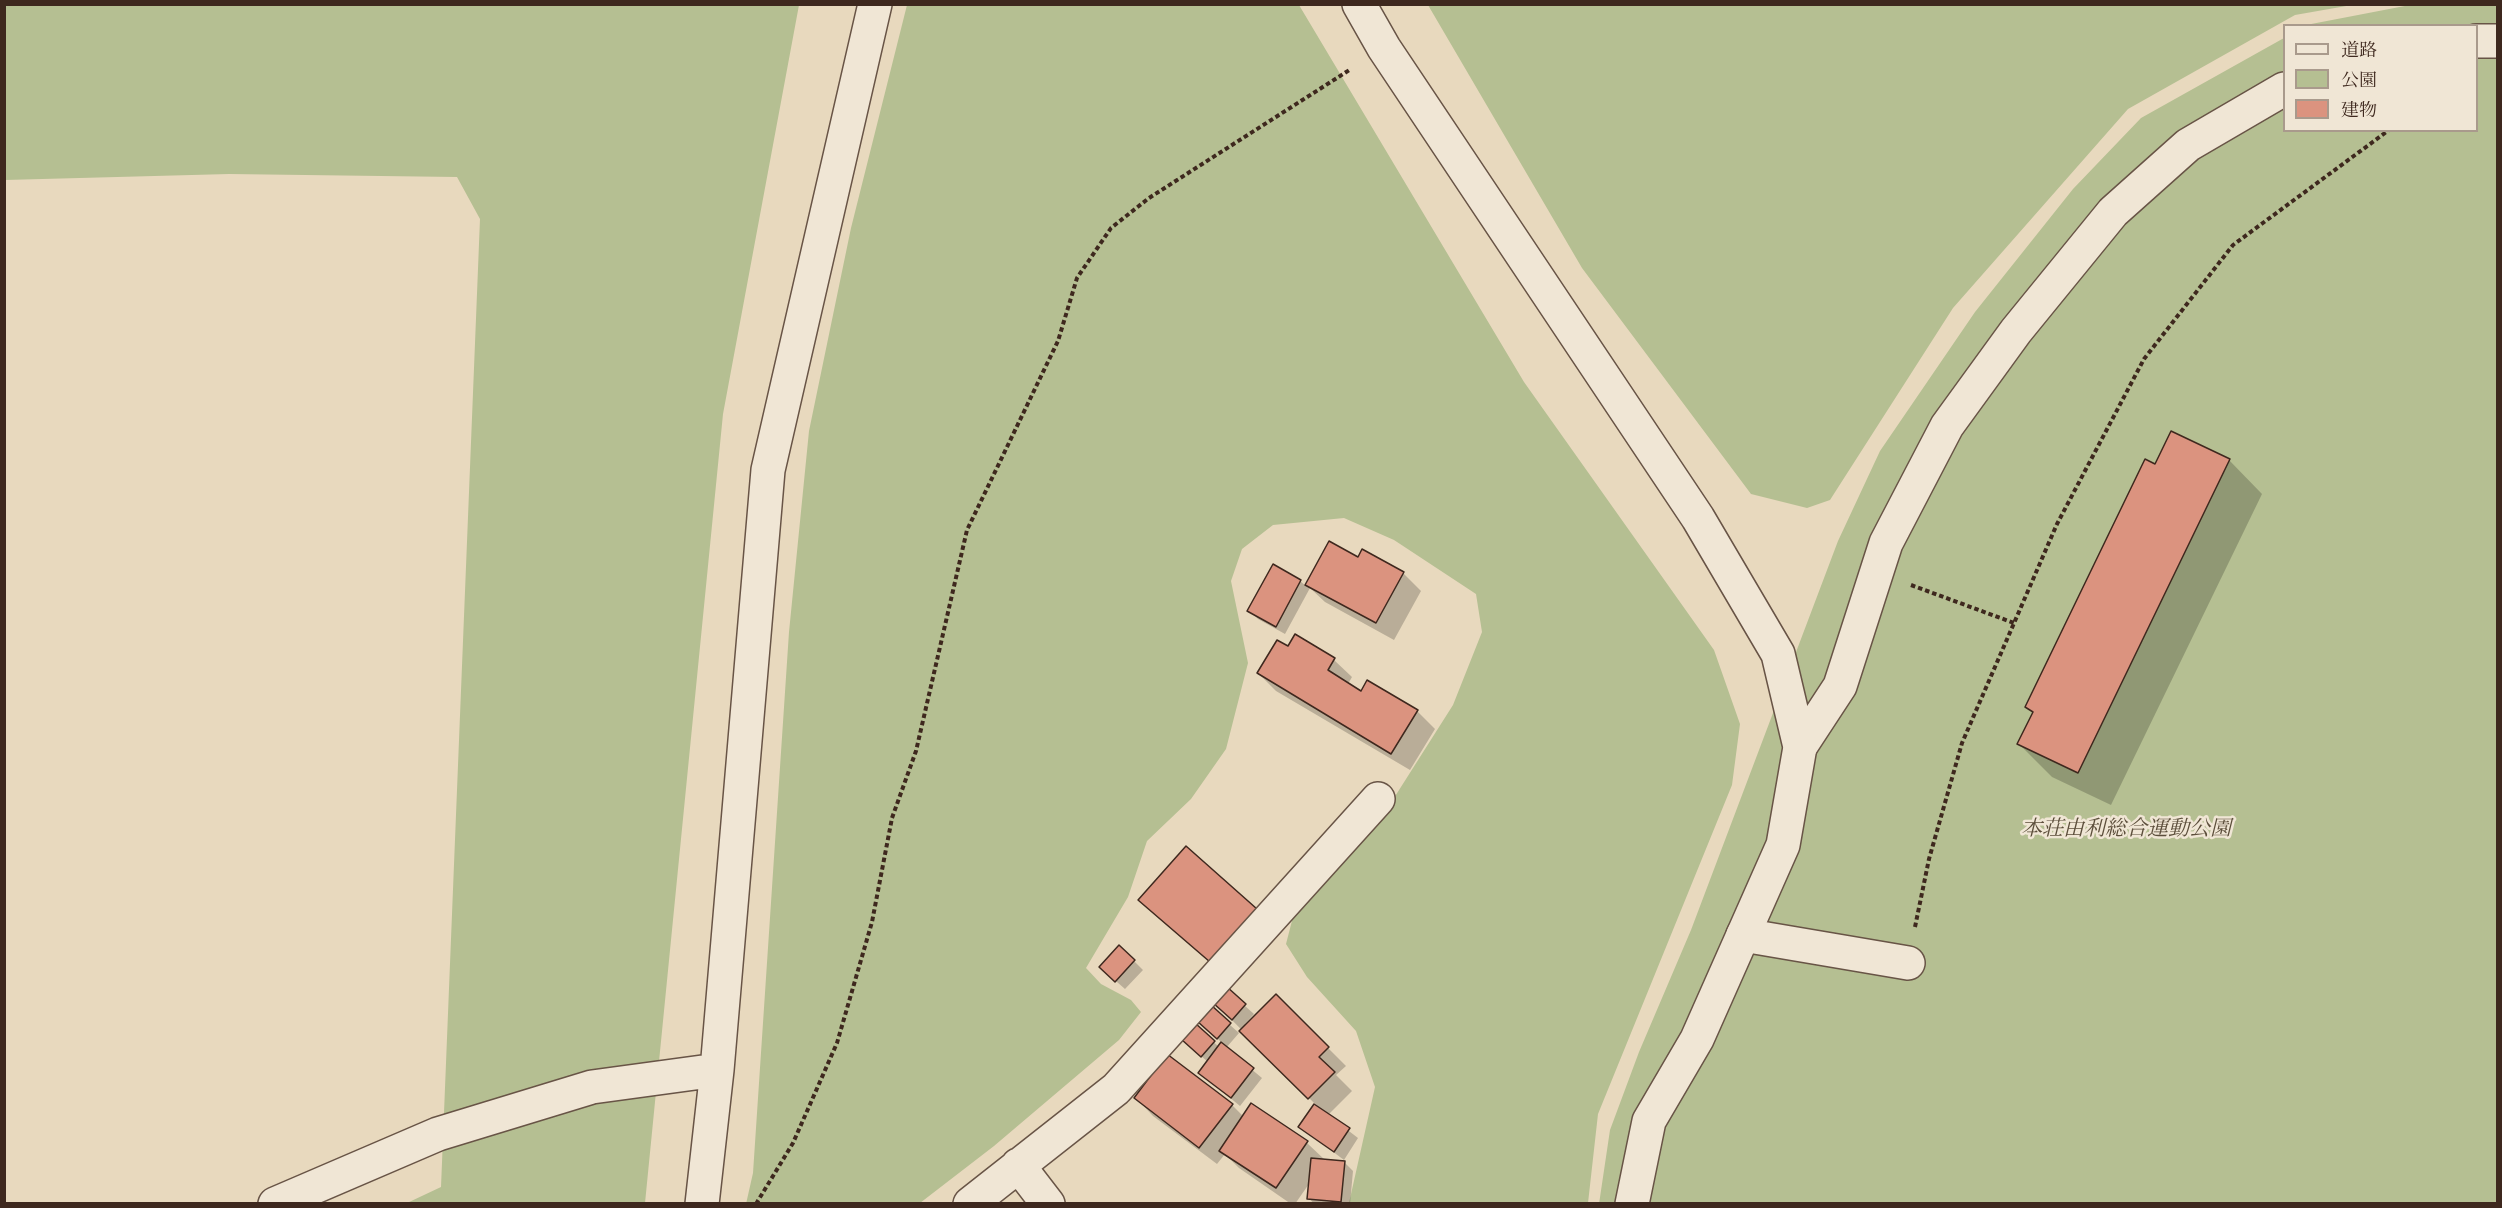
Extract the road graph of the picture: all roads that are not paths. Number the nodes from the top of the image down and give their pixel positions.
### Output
1 (876, 4) edge
2 (1359, 4) edge
3 (2478, 41) edge
4 (2498, 41) edge
5 (2283, 89) edge
6 (1800, 747) junction
7 (1378, 799) dead end
8 (1743, 935) junction
9 (1908, 963) road end
10 (717, 1070) junction
11 (1018, 1165) junction
12 (275, 1203) edge
13 (702, 1203) edge
14 (970, 1203) edge
15 (1048, 1203) edge
16 (1632, 1203) edge

1 - 10 street
2 - 6 street
3 - 4 street
5 - 6 street
6 - 8 street
7 - 11 street
8 - 9 street
8 - 16 street
10 - 12 street
10 - 13 street
11 - 14 street
11 - 15 street

